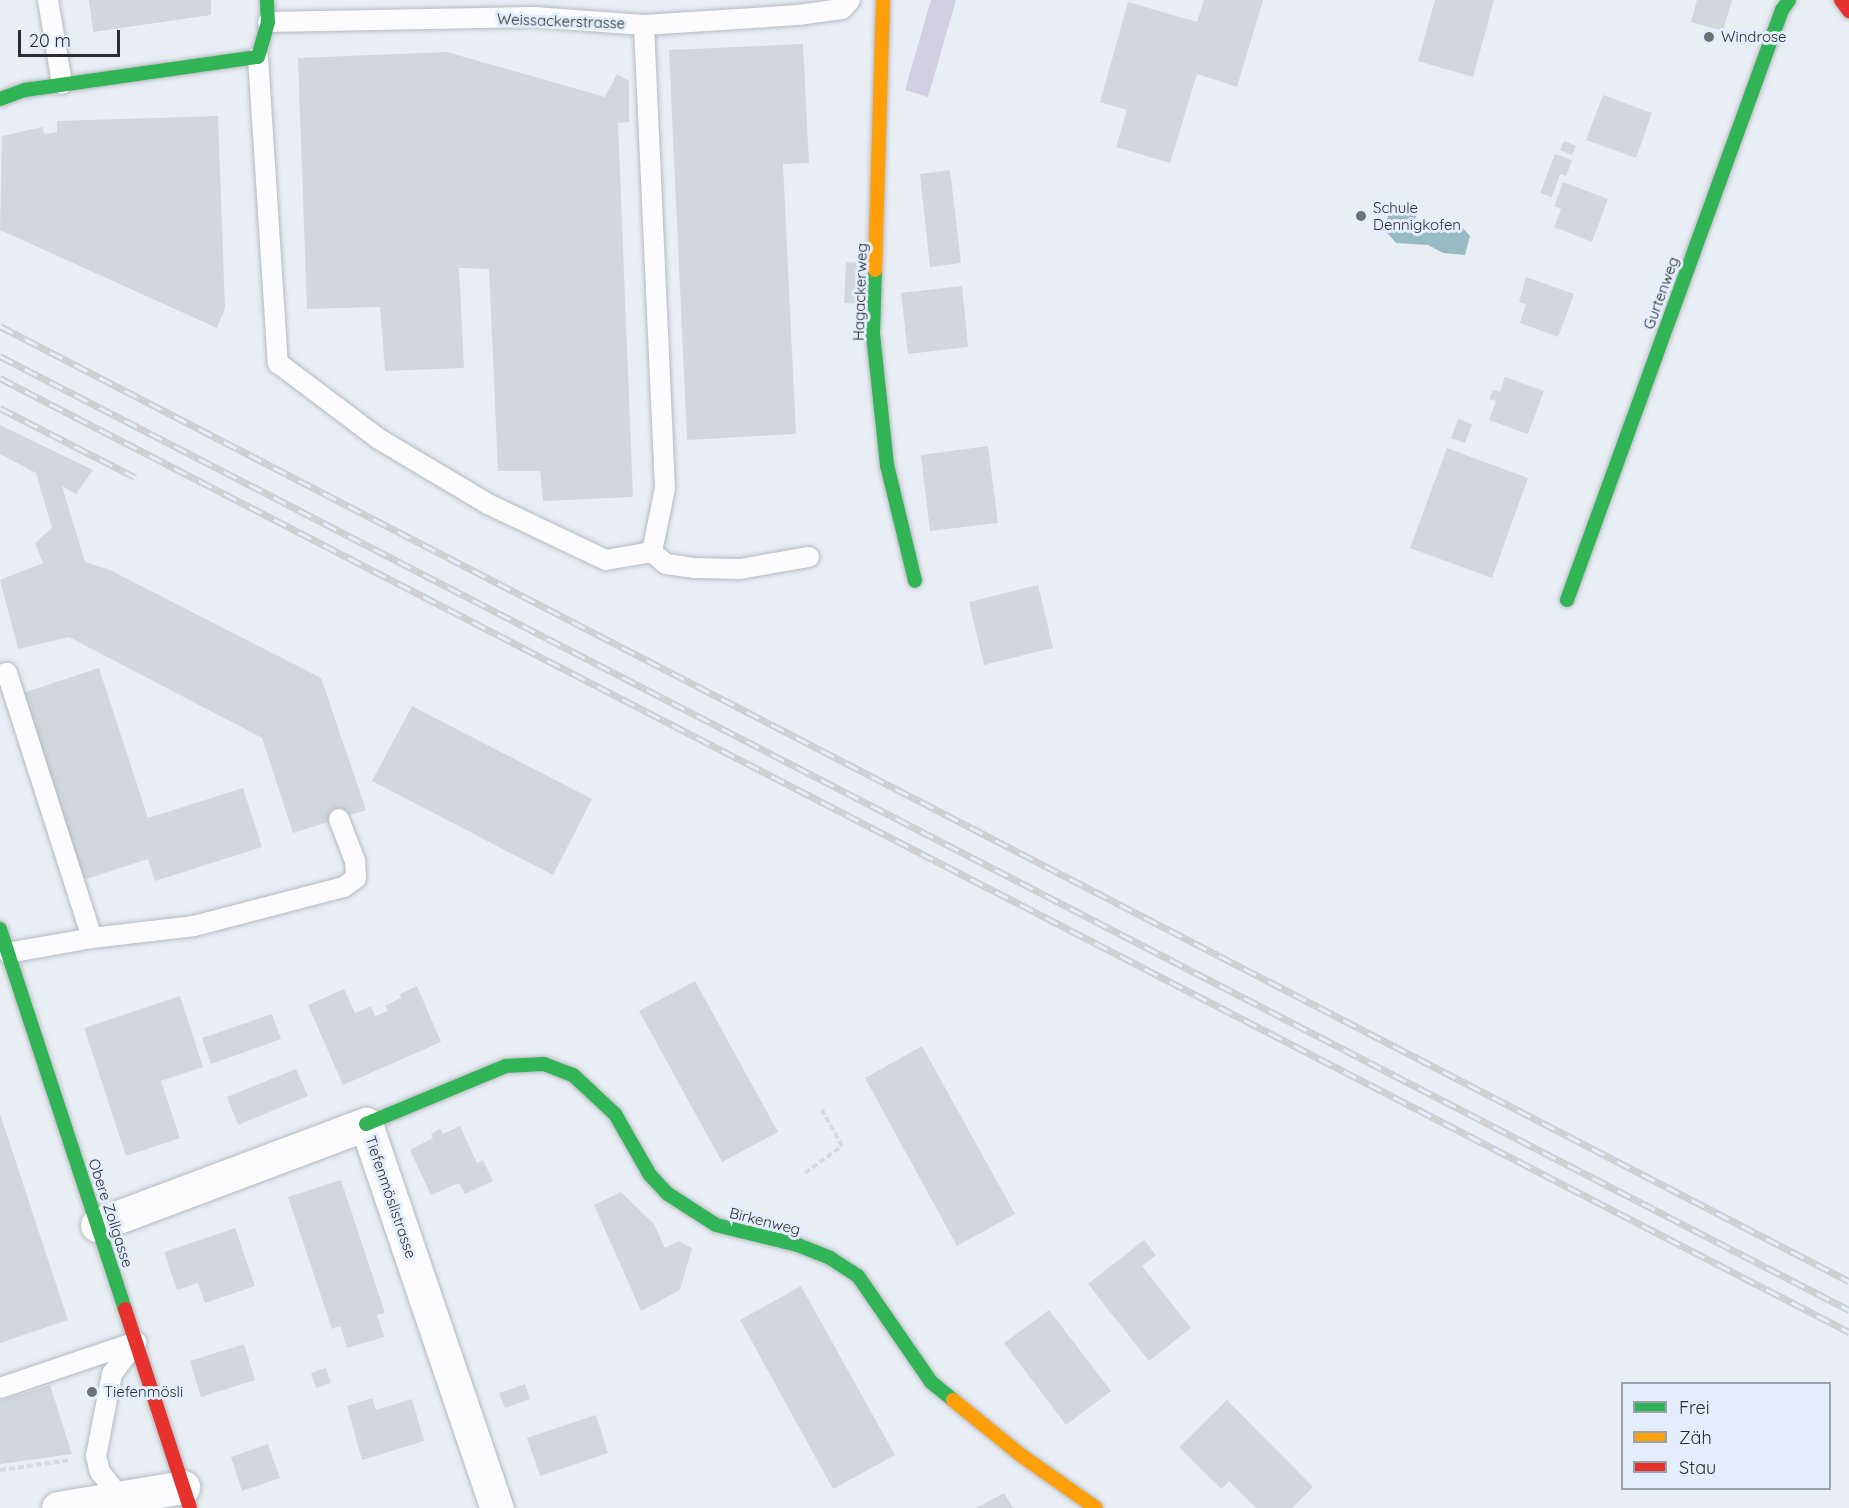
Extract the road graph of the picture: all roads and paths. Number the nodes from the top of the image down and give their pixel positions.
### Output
1 (48, 0) edge
2 (267, 0) edge
3 (850, 0) edge
4 (883, 0) edge
5 (1789, 0) edge
6 (1841, 0) edge
7 (1849, 11) edge
8 (268, 22) junction
9 (644, 25) junction
10 (258, 57) junction
11 (62, 84) junction
12 (0, 99) edge
13 (652, 552) junction
14 (809, 557) dead end
15 (915, 581) dead end
16 (1567, 600) dead end
17 (0, 675) edge
18 (339, 819) dead end
19 (0, 929) edge
20 (92, 938) junction
21 (8, 953) junction
22 (820, 1108) dead end
23 (366, 1124) junction
24 (805, 1173) dead end
25 (97, 1225) junction
26 (136, 1342) junction
27 (0, 1388) edge
28 (97, 1452) junction
29 (0, 1470) edge
30 (187, 1497) edge
31 (122, 1500) junction
32 (58, 1508) edge
33 (497, 1508) edge
34 (1096, 1508) edge

1 - 11 lane
2 - 8 street
3 - 9 lane, Weissackerstrasse
4 - 15 street, Hagackerweg
5 - 16 street, Gurtenweg
6 - 7 street
8 - 9 lane, Weissackerstrasse
8 - 10 street
9 - 13 lane
10 - 11 street
10 - 13 lane
11 - 12 street
13 - 14 lane
17 - 20 lane
18 - 20 lane
19 - 21 street, Obere Zollgasse
20 - 21 lane
21 - 25 street, Obere Zollgasse
22 - 24 path
23 - 25 street, Tiefenmöslistrasse
23 - 33 street, Tiefenmöslistrasse
23 - 34 street, Birkenweg
25 - 26 street, Obere Zollgasse
26 - 27 lane
26 - 28 lane
26 - 30 street, Obere Zollgasse
28 - 29 path
28 - 31 lane
30 - 31 street
31 - 32 street

